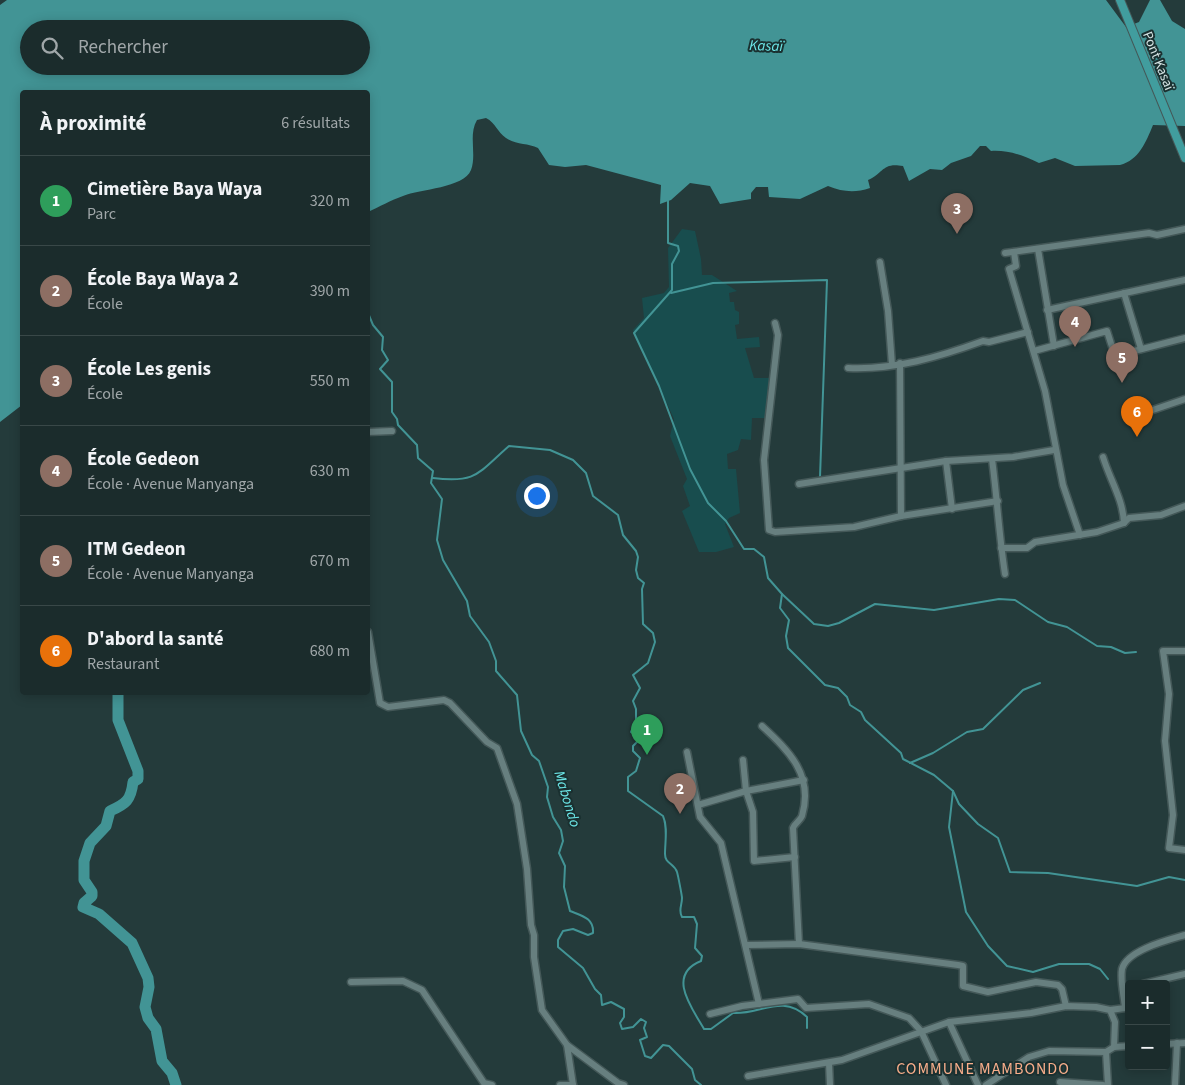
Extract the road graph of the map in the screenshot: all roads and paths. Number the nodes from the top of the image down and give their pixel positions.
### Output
1 (1120, 0) edge
2 (1185, 158) edge
3 (1185, 229) edge
4 (1038, 249) junction
5 (1014, 252) junction
6 (1005, 253) dead end
7 (880, 262) dead end
8 (1185, 280) edge
9 (1124, 293) junction
10 (1047, 310) junction
11 (775, 323) dead end
12 (1028, 332) junction
13 (1185, 338) edge
14 (1054, 346) junction
15 (1141, 349) junction
16 (1034, 351) junction
17 (900, 363) junction
18 (892, 365) junction
19 (848, 368) dead end
20 (1185, 399) edge
21 (1138, 415) dead end
22 (392, 431) dead end
23 (370, 432) edge
24 (1054, 450) junction
25 (1103, 457) dead end
26 (992, 459) junction
27 (946, 461) junction
28 (900, 469) junction
29 (799, 484) dead end
30 (998, 501) junction
31 (1185, 506) edge
32 (952, 509) junction
33 (901, 516) junction
34 (1124, 523) junction
35 (1080, 535) junction
36 (1001, 548) junction
37 (1005, 574) dead end
38 (370, 644) edge
39 (1185, 651) edge
40 (762, 726) dead end
41 (687, 752) dead end
42 (743, 760) dead end
43 (804, 780) junction
44 (746, 791) junction
45 (698, 805) junction
46 (1185, 850) edge
47 (795, 857) junction
48 (1185, 935) edge
49 (799, 944) junction
50 (746, 945) junction
51 (1185, 974) edge
52 (1160, 980) edge
53 (351, 982) dead end
54 (1125, 982) edge
55 (759, 1004) junction
56 (1066, 1006) junction
57 (1125, 1008) edge
58 (1110, 1010) junction
59 (710, 1014) dead end
60 (949, 1022) junction
61 (921, 1031) junction
62 (1185, 1043) edge
63 (1170, 1044) edge
64 (1177, 1044) junction
65 (567, 1045) junction
66 (1125, 1046) edge
67 (1114, 1047) junction
68 (1106, 1052) junction
69 (829, 1063) junction
70 (748, 1076) dead end
71 (1060, 1082) dead end
72 (492, 1085) edge
73 (560, 1085) edge
74 (573, 1085) edge
75 (624, 1085) edge
76 (830, 1085) edge
77 (946, 1085) edge
78 (978, 1085) edge
79 (986, 1085) edge
80 (1104, 1085) edge
81 (1108, 1085) edge
82 (1175, 1085) edge

1 - 2 main road, Pont Kasaï
3 - 4 street
4 - 5 street
4 - 10 street
5 - 6 street
5 - 12 street
7 - 18 street
8 - 9 street
9 - 10 street
9 - 15 street
10 - 14 street
11 - 33 street
12 - 16 street
12 - 17 street
13 - 15 street
14 - 15 street
14 - 16 street
16 - 24 street
17 - 18 street
17 - 28 street
18 - 19 street
20 - 21 street
22 - 23 street
24 - 26 street
24 - 35 street
25 - 34 street
26 - 27 street
26 - 30 street
27 - 28 street
27 - 32 street
28 - 29 street
28 - 33 street
30 - 32 street
30 - 36 street
31 - 34 street
32 - 33 street
34 - 35 street
35 - 36 street
36 - 37 street
38 - 65 street
39 - 46 street
40 - 43 street
41 - 45 street
42 - 44 street
43 - 44 street
43 - 47 street
44 - 45 street
44 - 47 street
45 - 50 street
47 - 49 street
48 - 54 street
49 - 50 street
49 - 56 street
50 - 55 street
51 - 52 street
53 - 72 street
55 - 59 street
55 - 61 street
56 - 58 street
56 - 60 street
57 - 58 street
58 - 67 street
60 - 61 street
60 - 78 street
61 - 69 street
61 - 77 street
62 - 64 street
63 - 64 street
64 - 82 street
65 - 74 street
65 - 75 street
66 - 67 street
67 - 68 street
68 - 79 street
68 - 81 street
69 - 70 street
69 - 76 street
71 - 80 street
73 - 74 street

